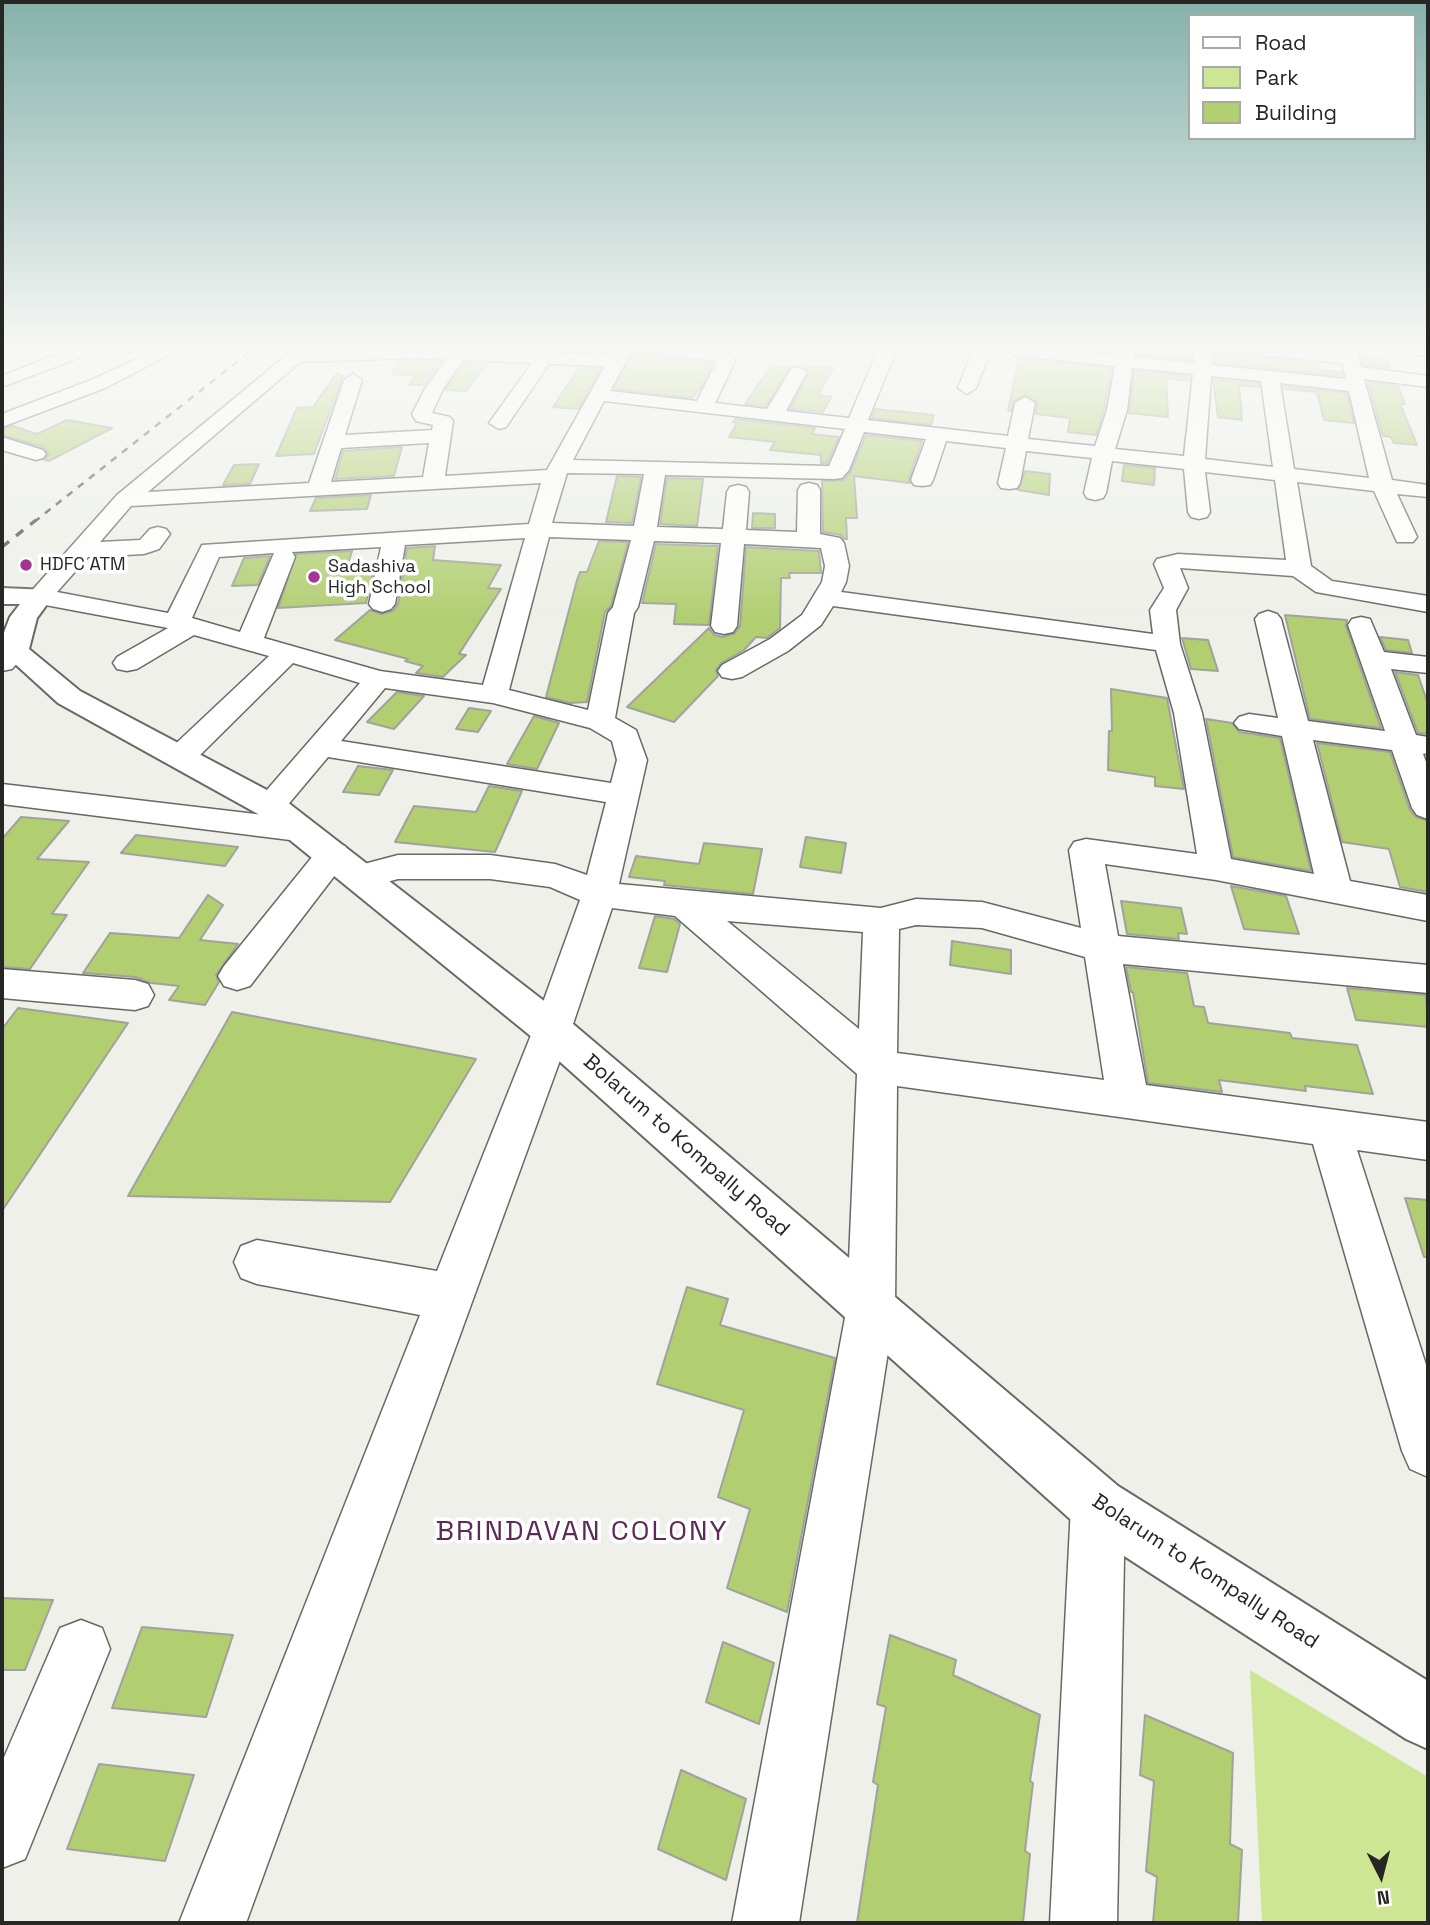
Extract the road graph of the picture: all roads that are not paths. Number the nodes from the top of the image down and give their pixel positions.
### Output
1 (197, 440) edge
2 (371, 440) edge
3 (440, 440) edge
4 (574, 440) edge
5 (850, 440) edge
6 (936, 440) edge
7 (989, 440) edge
8 (1018, 440) edge
9 (1107, 440) edge
10 (1196, 440) edge
11 (1280, 440) edge
12 (1371, 440) edge
13 (332, 442) joint
14 (2, 443) edge
15 (1017, 443) junction
16 (1103, 453) junction
17 (36, 454) dead end
18 (1194, 464) junction
19 (556, 471) junction
20 (655, 472) dead end
21 (1285, 474) junction
22 (922, 480) dead end
23 (1009, 483) dead end
24 (433, 484) junction
25 (1382, 485) junction
26 (809, 490) dead end
27 (317, 491) junction
28 (1428, 491) edge
29 (738, 492) dead end
30 (1095, 493) dead end
31 (234, 495) junction
32 (125, 500) junction
33 (1199, 512) dead end
34 (540, 530) junction
35 (158, 534) dead end
36 (644, 534) junction
37 (733, 537) junction
38 (1405, 537) dead end
39 (395, 538) junction
40 (808, 539) junction
41 (81, 550) junction
42 (210, 550) junction
43 (283, 557) dead end
44 (1299, 569) junction
45 (21, 596) edge
46 (827, 598) junction
47 (382, 604) dead end
48 (1428, 604) edge
49 (1268, 619) dead end
50 (184, 624) junction
51 (1361, 625) dead end
52 (724, 626) dead end
53 (249, 643) junction
54 (1167, 644) junction
55 (288, 653) junction
56 (8, 657) edge
57 (1373, 659) junction
58 (127, 663) dead end
59 (1428, 665) edge
60 (732, 671) dead end
61 (378, 680) junction
62 (494, 695) junction
63 (600, 722) junction
64 (1249, 723) dead end
65 (1295, 729) junction
66 (1416, 744) edge
67 (321, 747) junction
68 (180, 757) junction
69 (2, 794) edge
70 (624, 795) junction
71 (270, 806) junction
72 (1428, 808) edge
73 (298, 830) junction
74 (347, 865) junction
75 (1216, 868) junction
76 (1335, 890) junction
77 (599, 894) junction
78 (684, 904) junction
79 (1424, 916) edge
80 (881, 921) junction
81 (1102, 947) junction
82 (237, 976) dead end
83 (1428, 979) edge
84 (2, 983) edge
85 (135, 995) dead end
86 (552, 1030) junction
87 (877, 1067) junction
88 (1128, 1100) junction
89 (1329, 1128) junction
90 (1428, 1141) edge
91 (257, 1262) dead end
92 (450, 1297) junction
93 (871, 1307) junction
94 (1428, 1451) edge
95 (1098, 1506) junction
96 (81, 1649) dead end
97 (1428, 1717) edge
98 (2, 1836) edge
99 (213, 1923) edge
100 (766, 1923) edge
101 (1083, 1923) edge

1 - 32 street
2 - 13 street
3 - 24 street
4 - 19 street
5 - 19 street
6 - 22 street
7 - 15 street
8 - 15 street
9 - 16 street
10 - 18 street
11 - 21 street
12 - 25 street
13 - 27 street
14 - 17 street
15 - 16 street
15 - 23 street
16 - 18 street
16 - 30 street
18 - 21 street
18 - 33 street
19 - 24 street
19 - 34 street
20 - 36 street
21 - 25 street
21 - 44 street
24 - 27 street
25 - 28 street
25 - 38 street
26 - 40 street
27 - 31 street
29 - 37 street
31 - 32 street
31 - 42 street
32 - 41 street
34 - 36 street
34 - 39 street
34 - 62 street
35 - 41 street
36 - 37 street
36 - 63 street
37 - 40 street
37 - 52 street
39 - 42 street
39 - 47 street
40 - 46 street
41 - 45 street
42 - 50 street
43 - 53 street
44 - 48 street
44 - 54 street
45 - 50 street
45 - 56 main road, Bolarum to Kompally Road
46 - 54 street
46 - 60 street
49 - 65 street
50 - 53 street
50 - 58 street
51 - 57 street
53 - 55 street
54 - 75 street
55 - 61 street
55 - 68 street
56 - 68 main road, Bolarum to Kompally Road
57 - 59 street
57 - 66 street
61 - 62 street
61 - 67 street
62 - 63 street
63 - 70 street
64 - 65 street
65 - 66 street
65 - 76 street
66 - 72 street
67 - 70 street
67 - 71 street
68 - 71 main road, Bolarum to Kompally Road
69 - 73 street
70 - 77 street
71 - 73 main road, Bolarum to Kompally Road
73 - 74 main road, Bolarum to Kompally Road
74 - 77 street
74 - 82 street
74 - 86 main road, Bolarum to Kompally Road
75 - 76 street
75 - 81 street
76 - 79 street
77 - 78 street
77 - 86 street
78 - 80 street
78 - 87 street
80 - 81 street
80 - 87 street
81 - 83 street
81 - 88 street
84 - 85 street
86 - 92 street
86 - 93 main road, Bolarum to Kompally Road
87 - 88 street
87 - 93 street
88 - 89 street
89 - 90 street
89 - 94 street
91 - 92 street
92 - 99 street
93 - 95 main road, Bolarum to Kompally Road
93 - 100 street
95 - 97 main road, Bolarum to Kompally Road
95 - 101 street
96 - 98 street

